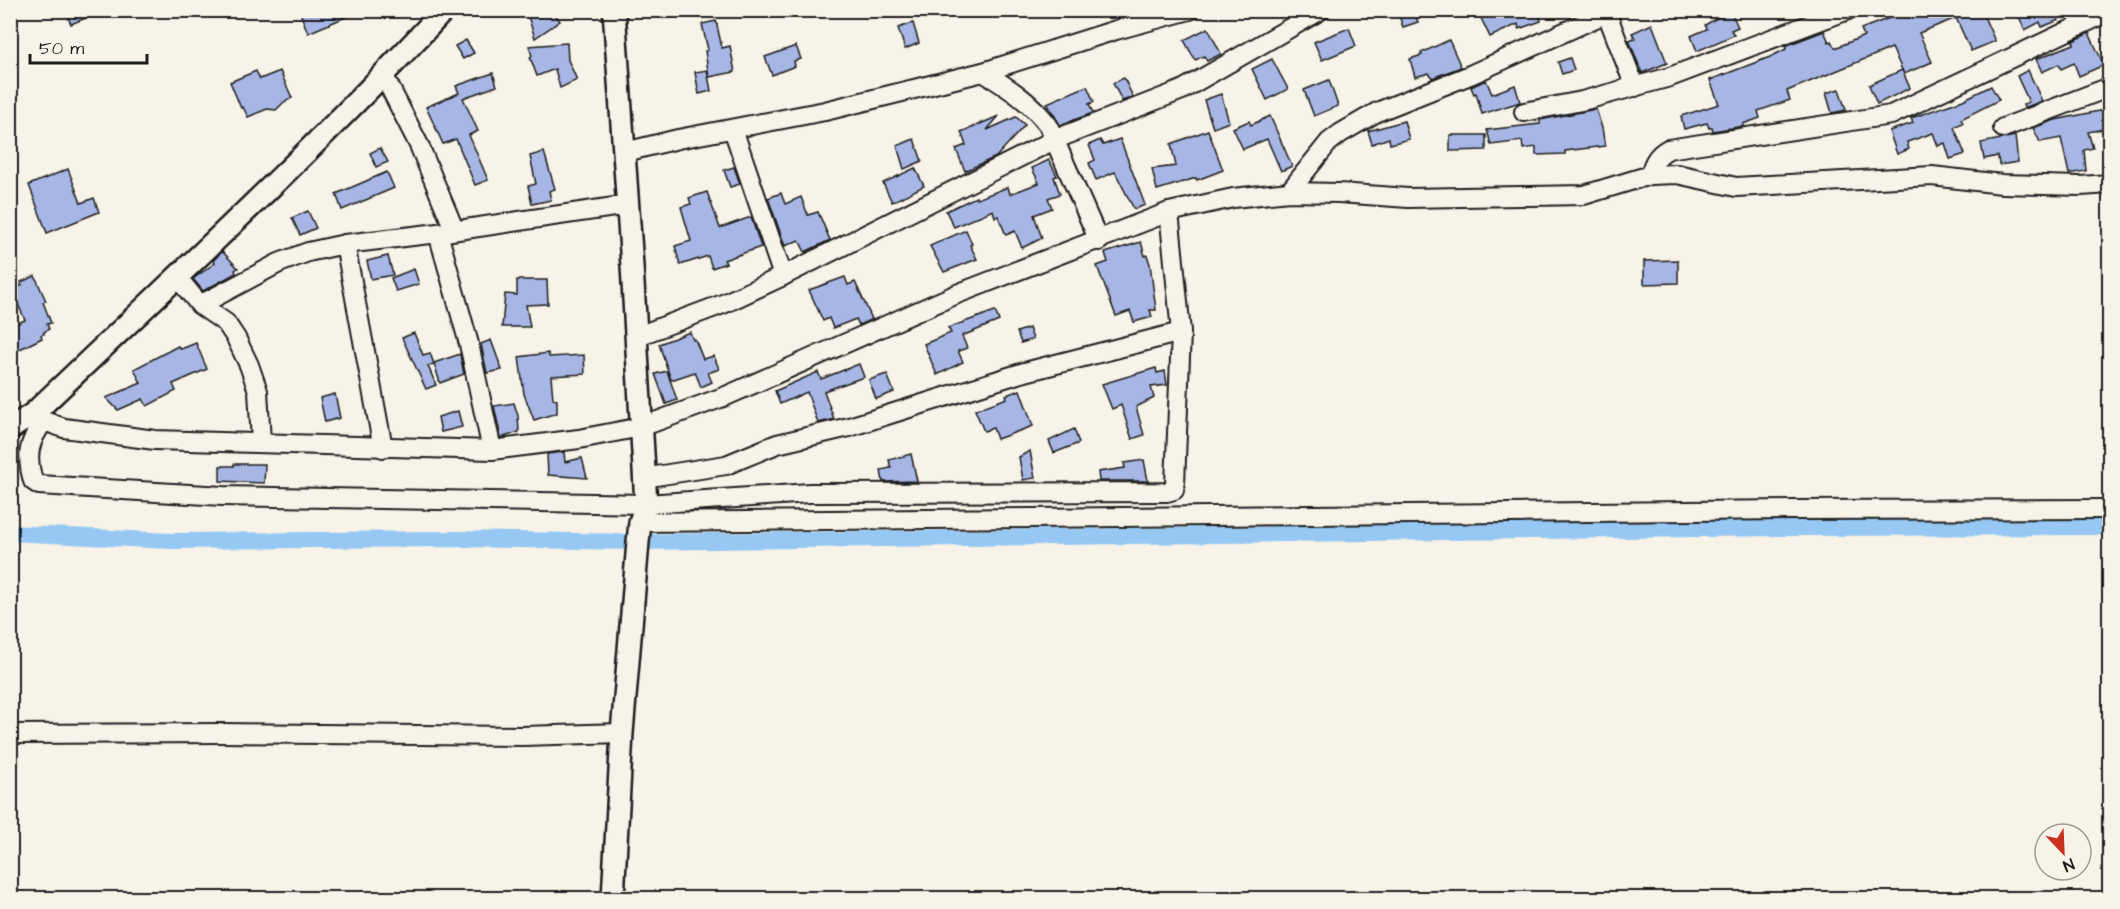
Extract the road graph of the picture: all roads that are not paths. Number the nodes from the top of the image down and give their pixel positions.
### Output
1 (444, 10) edge
2 (614, 10) edge
3 (1190, 10) edge
4 (1322, 10) edge
5 (1848, 10) edge
6 (2109, 11) edge
7 (1610, 12) edge
8 (983, 72) junction
9 (384, 76) junction
10 (1635, 87) junction
11 (2109, 87) edge
12 (1524, 112) dead end
13 (2003, 128) dead end
14 (732, 129) junction
15 (1056, 139) junction
16 (625, 152) junction
17 (1650, 175) junction
18 (2109, 184) edge
19 (1289, 192) junction
20 (628, 205) junction
21 (1169, 212) junction
22 (446, 231) junction
23 (1100, 240) junction
24 (345, 244) junction
25 (783, 276) junction
26 (177, 277) junction
27 (200, 305) junction
28 (1181, 332) junction
29 (635, 337) junction
30 (39, 417) junction
31 (641, 427) junction
32 (10, 429) edge
33 (261, 442) junction
34 (383, 448) junction
35 (492, 450) junction
36 (643, 478) junction
37 (2109, 509) edge
38 (643, 513) junction
39 (622, 733) junction
40 (10, 734) edge
41 (613, 898) edge

1 - 9 street
2 - 16 street
3 - 8 street
4 - 15 street
5 - 10 street
6 - 17 street
7 - 10 street
7 - 19 street
8 - 14 street
8 - 15 street
9 - 22 street
9 - 26 street
10 - 12 street
11 - 13 street
14 - 16 street
14 - 25 street
15 - 23 street
15 - 25 street
16 - 20 street
17 - 18 street
17 - 19 street
19 - 21 street
20 - 22 street
20 - 29 street
21 - 23 street
21 - 28 street
22 - 24 street
22 - 35 street
23 - 31 street
24 - 27 street
24 - 34 street
25 - 29 street
26 - 27 street
26 - 30 street
27 - 33 street
28 - 36 street
28 - 38 street
29 - 31 street
30 - 32 street
30 - 33 street
30 - 38 street
31 - 35 street
31 - 36 street
33 - 34 street
34 - 35 street
36 - 38 street
37 - 38 street
38 - 39 street
39 - 40 street
39 - 41 street

